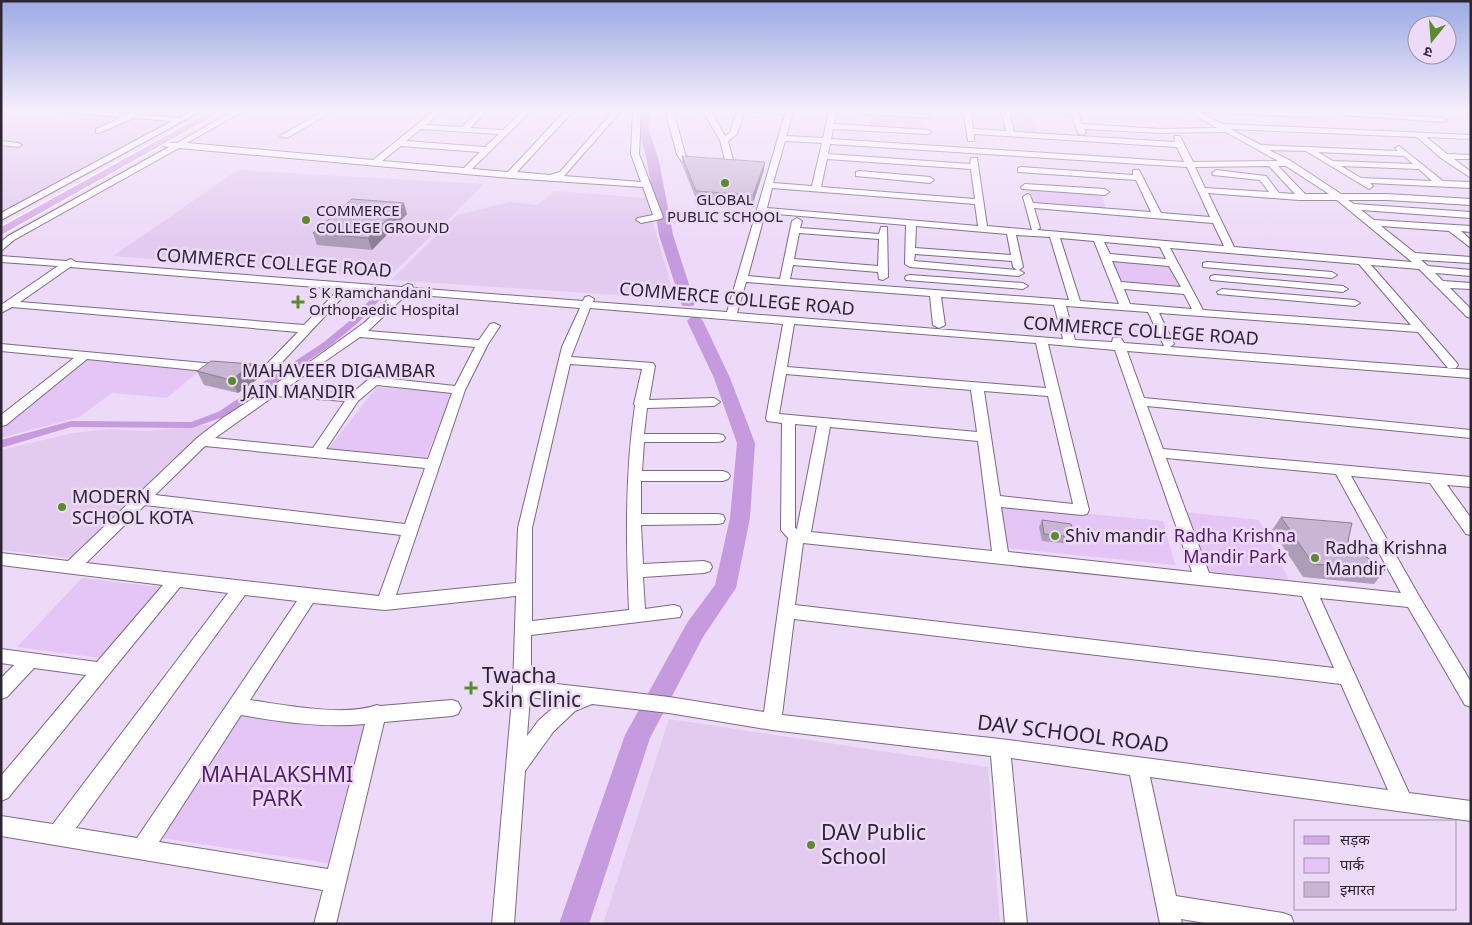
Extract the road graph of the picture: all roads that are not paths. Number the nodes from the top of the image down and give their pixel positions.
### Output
1 (128, 153) edge
2 (129, 153) edge
3 (136, 153) edge
4 (149, 153) edge
5 (153, 153) edge
6 (154, 153) edge
7 (280, 153) edge
8 (386, 153) edge
9 (484, 153) edge
10 (530, 153) edge
11 (581, 153) edge
12 (635, 153) edge
13 (682, 153) edge
14 (727, 153) edge
15 (775, 153) edge
16 (973, 153) edge
17 (1008, 153) edge
18 (1027, 153) edge
19 (1105, 153) edge
20 (1185, 153) edge
21 (1271, 153) edge
22 (1314, 153) edge
23 (1390, 153) edge
24 (1441, 153) edge
25 (1017, 154) junction
26 (1406, 154) joint
27 (823, 156) joint
28 (1444, 156) junction
29 (1471, 157) edge
30 (861, 159) junction
31 (1130, 161) junction
32 (375, 162) junction
33 (702, 162) edge
34 (1271, 163) junction
35 (1288, 163) junction
36 (1331, 163) junction
37 (730, 164) edge
38 (930, 164) junction
39 (1420, 167) junction
40 (975, 168) junction
41 (1192, 168) junction
42 (467, 169) junction
43 (1020, 170) junction
44 (1348, 172) junction
45 (510, 174) junction
46 (859, 174) junction
47 (1232, 174) junction
48 (1099, 175) junction
49 (1430, 176) junction
50 (1471, 176) edge
51 (551, 178) junction
52 (1140, 178) junction
53 (930, 180) junction
54 (1362, 180) junction
55 (83, 184) junction
56 (1440, 184) junction
57 (646, 185) junction
58 (768, 185) junction
59 (1471, 186) edge
60 (1025, 187) junction
61 (816, 189) junction
62 (1201, 190) junction
63 (1105, 192) junction
64 (1241, 193) junction
65 (1276, 196) junction
66 (1338, 196) junction
67 (1303, 197) junction
68 (1387, 197) junction
69 (930, 198) junction
70 (979, 202) junction
71 (1460, 202) junction
72 (1471, 202) edge
73 (855, 203) junction
74 (1029, 205) junction
75 (762, 208) junction
76 (1352, 208) junction
77 (1113, 212) junction
78 (798, 213) junction
79 (1471, 215) edge
80 (1158, 216) junction
81 (1, 217) edge
82 (641, 220) dead end
83 (884, 220) junction
84 (1216, 220) junction
85 (911, 222) junction
86 (1, 223) edge
87 (1370, 223) junction
88 (982, 226) junction
89 (1, 227) edge
90 (1034, 228) junction
91 (1452, 228) junction
92 (1471, 229) edge
93 (795, 230) junction
94 (1011, 231) junction
95 (1, 232) edge
96 (1054, 235) junction
97 (1, 237) edge
98 (884, 238) junction
99 (1098, 238) junction
100 (1163, 244) junction
101 (1471, 245) edge
102 (1198, 247) junction
103 (1229, 247) junction
104 (1, 248) edge
105 (910, 251) junction
106 (1, 254) edge
107 (1412, 256) junction
108 (1106, 257) junction
109 (1015, 258) junction
110 (1323, 258) junction
111 (1, 259) edge
112 (1471, 260) edge
113 (1362, 261) junction
114 (71, 262) junction
115 (788, 262) junction
116 (1173, 263) junction
117 (910, 264) junction
118 (1207, 265) junction
119 (1424, 267) junction
120 (883, 269) junction
121 (1019, 272) junction
122 (1471, 272) edge
123 (1332, 275) junction
124 (742, 278) junction
125 (910, 278) junction
126 (1215, 278) junction
127 (784, 282) junction
128 (1441, 284) junction
129 (1117, 285) junction
130 (348, 286) junction
131 (1023, 286) junction
132 (1471, 286) edge
133 (407, 288) junction
134 (882, 289) junction
135 (1343, 289) junction
136 (911, 291) junction
137 (1188, 291) junction
138 (1222, 292) junction
139 (935, 293) junction
140 (1455, 298) junction
141 (1026, 300) junction
142 (1471, 300) edge
143 (588, 301) junction
144 (1059, 302) junction
145 (1074, 303) junction
146 (1354, 303) junction
147 (6, 307) edge
148 (1126, 307) junction
149 (1152, 309) junction
150 (1198, 312) junction
151 (732, 313) junction
152 (1470, 314) edge
153 (1237, 315) junction
154 (789, 321) junction
155 (938, 325) junction
156 (1374, 325) junction
157 (494, 326) dead end
158 (1420, 329) junction
159 (306, 330) junction
160 (357, 333) junction
161 (1069, 340) junction
162 (1042, 341) junction
163 (482, 344) junction
164 (1118, 344) junction
165 (1168, 344) junction
166 (1, 347) edge
167 (17, 348) junction
168 (86, 354) junction
169 (1, 360) edge
170 (565, 360) junction
171 (1452, 365) junction
172 (1471, 366) edge
173 (780, 370) junction
174 (1471, 374) edge
175 (977, 387) junction
176 (459, 390) junction
177 (272, 392) junction
178 (1054, 394) junction
179 (354, 398) junction
180 (1139, 401) junction
181 (714, 402) dead end
182 (640, 404) junction
183 (789, 419) junction
184 (1, 422) edge
185 (824, 423) junction
186 (1471, 434) edge
187 (984, 437) junction
188 (637, 438) junction
189 (718, 438) dead end
190 (202, 441) junction
191 (317, 452) junction
192 (1158, 453) junction
193 (433, 464) junction
194 (1341, 470) junction
195 (634, 476) junction
196 (723, 476) dead end
197 (1435, 479) junction
198 (1471, 482) edge
199 (142, 500) junction
200 (993, 501) junction
201 (633, 520) junction
202 (718, 520) dead end
203 (410, 530) junction
204 (1471, 530) edge
205 (799, 536) junction
206 (1001, 558) junction
207 (1, 559) edge
208 (72, 567) junction
209 (704, 567) dead end
210 (635, 570) junction
211 (1203, 579) junction
212 (176, 580) junction
213 (241, 588) junction
214 (524, 589) junction
215 (1308, 590) junction
216 (309, 596) junction
217 (1413, 601) junction
218 (385, 603) junction
219 (786, 611) junction
220 (674, 612) dead end
221 (637, 616) junction
222 (523, 629) junction
223 (1, 656) edge
224 (30, 660) junction
225 (101, 670) junction
226 (1347, 677) junction
227 (522, 688) junction
228 (1, 691) edge
229 (1469, 695) edge
230 (590, 696) junction
231 (236, 706) junction
232 (452, 708) dead end
233 (377, 713) junction
234 (772, 722) junction
235 (1000, 748) junction
236 (1138, 766) junction
237 (516, 768) junction
238 (1, 791) edge
239 (1403, 802) junction
240 (1471, 811) edge
241 (1, 826) edge
242 (58, 835) junction
243 (142, 849) junction
244 (335, 881) junction
245 (1169, 915) edge
246 (325, 924) edge
247 (503, 924) edge
248 (1016, 924) edge
249 (1283, 924) edge

1 - 86 street
2 - 81 street
3 - 55 main road
4 - 55 main road
5 - 97 street
6 - 104 street
7 - 32 street
8 - 32 street
9 - 42 street
10 - 45 street
11 - 51 street
12 - 57 street
13 - 33 street
14 - 37 street
15 - 58 street
16 - 40 street
17 - 25 street
18 - 25 street
19 - 31 street
20 - 41 street
21 - 35 street
22 - 36 street
23 - 26 street
24 - 28 street
25 - 43 street
26 - 39 street
27 - 30 street
27 - 61 street
28 - 29 street
28 - 50 street
30 - 38 street
30 - 46 street
31 - 41 street
31 - 52 street
32 - 42 street
34 - 35 street
34 - 41 street
34 - 67 street
35 - 66 street
36 - 39 street
36 - 44 street
38 - 40 street
38 - 53 street
39 - 49 street
40 - 70 street
41 - 47 street
41 - 62 street
42 - 45 street
43 - 48 street
43 - 60 street
44 - 49 street
44 - 54 street
45 - 51 street
46 - 53 street
46 - 73 street
47 - 64 street
47 - 65 street
48 - 52 street
48 - 63 street
49 - 56 street
51 - 57 street
52 - 80 street
53 - 69 street
54 - 56 street
54 - 68 street
55 - 89 main road
55 - 95 main road
56 - 59 street
56 - 71 street
57 - 82 street
58 - 61 street
58 - 75 street
60 - 63 street
60 - 74 street
61 - 73 street
62 - 64 street
62 - 84 street
63 - 77 street
64 - 65 street
65 - 67 street
66 - 67 street
66 - 68 street
66 - 76 street
68 - 71 street
69 - 70 street
69 - 73 street
70 - 88 street
71 - 72 street
73 - 75 street
73 - 88 street
74 - 77 street
74 - 90 street
75 - 78 street
75 - 124 street
76 - 79 street
76 - 87 street
77 - 80 street
78 - 83 street
78 - 93 street
80 - 84 street
83 - 85 street
83 - 98 street
84 - 103 street
85 - 88 street
85 - 105 street
87 - 91 street
87 - 107 street
88 - 90 street
88 - 94 street
90 - 103 street
91 - 92 street
91 - 101 street
93 - 98 street
93 - 115 street
94 - 96 street
94 - 109 street
96 - 99 street
96 - 145 street
98 - 120 street
99 - 100 street
99 - 108 street
100 - 102 street
100 - 116 street
102 - 103 street
102 - 118 street
103 - 110 street
105 - 109 street
105 - 117 street
106 - 114 street
107 - 112 street
107 - 119 street
108 - 116 street
108 - 129 street
109 - 121 street
110 - 113 street
110 - 123 street
111 - 114 street, COMMERCE COLLEGE ROAD
113 - 119 street
113 - 158 street
114 - 130 street, COMMERCE COLLEGE ROAD
114 - 133 street
114 - 147 street
115 - 120 street
115 - 127 street
116 - 137 street
117 - 121 street
117 - 125 street
118 - 123 street
118 - 126 street
119 - 122 street
119 - 128 street
120 - 134 street
121 - 131 street
123 - 135 street
124 - 127 street
124 - 151 street
125 - 131 street
125 - 136 street
126 - 135 street
126 - 138 street
127 - 134 street
128 - 132 street
128 - 140 street
129 - 137 street
129 - 148 street
130 - 133 street, COMMERCE COLLEGE ROAD
130 - 159 street
131 - 141 street
133 - 143 street, COMMERCE COLLEGE ROAD
133 - 160 street
134 - 136 street
135 - 146 street
136 - 139 street
137 - 150 street
138 - 146 street
138 - 153 street
139 - 141 street
139 - 155 street
140 - 142 street
140 - 152 street
141 - 144 street
143 - 151 street, COMMERCE COLLEGE ROAD
143 - 170 street
144 - 145 street
144 - 161 street
145 - 148 street
146 - 156 street
147 - 159 street
148 - 149 street
149 - 150 street
149 - 165 street
150 - 153 street
151 - 154 street, COMMERCE COLLEGE ROAD
151 - 155 street
153 - 156 street
154 - 162 street, COMMERCE COLLEGE ROAD
154 - 173 street
155 - 161 street
156 - 158 street
157 - 163 street
158 - 171 street
159 - 168 street
160 - 163 street
160 - 177 street
161 - 162 street, COMMERCE COLLEGE ROAD
161 - 164 street, COMMERCE COLLEGE ROAD
162 - 178 street
163 - 176 street
164 - 165 street
164 - 174 street, COMMERCE COLLEGE ROAD
164 - 180 street
165 - 171 street
166 - 167 street
167 - 168 street
167 - 169 street
168 - 184 street
170 - 182 street
170 - 214 street
171 - 172 street
173 - 175 street
173 - 183 street
175 - 178 street
175 - 187 street
176 - 179 street
176 - 193 street
177 - 179 street
177 - 190 street
178 - 200 street
179 - 191 street
180 - 186 street
180 - 192 street
181 - 182 street
182 - 188 street
183 - 185 street
183 - 205 street
185 - 187 street
185 - 205 street
187 - 200 street
188 - 189 street
188 - 195 street
190 - 191 street
190 - 199 street
191 - 193 street
192 - 194 street
192 - 211 street
193 - 203 street
194 - 197 street
194 - 217 street
195 - 196 street
195 - 201 street
197 - 198 street
197 - 204 street
199 - 203 street
199 - 208 street
200 - 206 street
201 - 202 street
201 - 210 street
203 - 218 street
205 - 206 street
205 - 219 street
206 - 211 street
207 - 208 street
208 - 212 street
209 - 210 street
210 - 221 street
211 - 215 street
212 - 213 street
212 - 225 street
213 - 216 street
213 - 242 street
214 - 218 street
214 - 222 street
215 - 217 street
215 - 226 street
216 - 218 street
216 - 231 street
217 - 229 street
219 - 226 street
219 - 234 street
220 - 221 street
221 - 222 street
222 - 227 street
223 - 224 street
224 - 225 street
224 - 228 street
225 - 238 street
226 - 239 street
227 - 230 street, DAV SCHOOL ROAD
227 - 237 street
230 - 234 street, DAV SCHOOL ROAD
230 - 237 street
231 - 233 street
231 - 243 street
232 - 233 street
233 - 244 street
234 - 235 street, DAV SCHOOL ROAD
235 - 236 street, DAV SCHOOL ROAD
235 - 248 street
236 - 239 street, DAV SCHOOL ROAD
236 - 245 street
237 - 247 street
239 - 240 street, DAV SCHOOL ROAD
241 - 242 street
242 - 243 street
243 - 244 street
244 - 246 street
245 - 249 street

